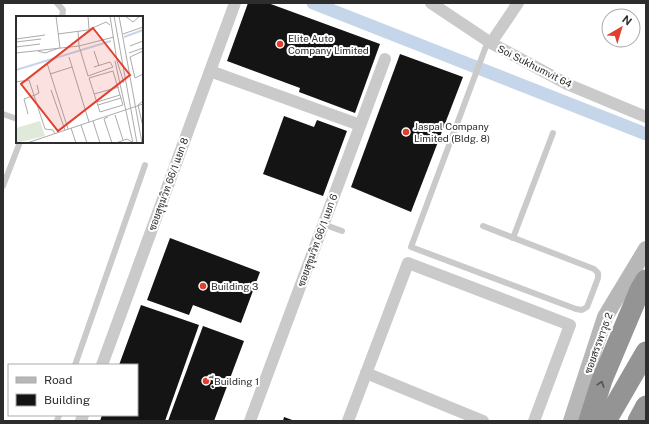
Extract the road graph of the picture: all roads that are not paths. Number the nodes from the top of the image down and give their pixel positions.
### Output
1 (57, 3) edge
2 (235, 3) edge
3 (431, 3) edge
4 (518, 3) edge
5 (62, 16) edge
6 (490, 42) junction
7 (385, 60) dead end
8 (210, 71) junction
9 (3, 114) edge
10 (646, 117) edge
11 (16, 119) edge
12 (360, 125) junction
13 (553, 133) dead end
14 (20, 143) edge
15 (145, 165) dead end
16 (3, 186) edge
17 (324, 224) junction
18 (482, 226) dead end
19 (342, 231) dead end
20 (513, 238) junction
21 (646, 249) edge
22 (646, 280) edge
23 (646, 352) edge
24 (646, 361) edge
25 (76, 364) edge
26 (102, 364) edge
27 (366, 373) junction
28 (646, 406) edge
29 (250, 421) edge
30 (348, 421) edge
31 (483, 421) edge
32 (534, 421) edge
33 (571, 421) edge
34 (590, 421) edge
35 (606, 421) edge
36 (611, 421) edge
37 (638, 421) edge

1 - 5 lane
2 - 8 street, ซอยสุขุมวิท 66/1 แยก 8
3 - 6 street, Soi Sukhumvit 64
4 - 6 street
6 - 10 street, Soi Sukhumvit 64
6 - 20 lane
7 - 12 street, ซอยสุขุมวิท 66/1 แยก 6
8 - 12 street
8 - 26 street, ซอยสุขุมวิท 66/1 แยก 8
9 - 11 lane
12 - 17 street, ซอยสุขุมวิท 66/1 แยก 6
13 - 20 lane
14 - 16 lane
15 - 25 lane
17 - 19 lane
17 - 29 street, ซอยสุขุมวิท 66/1 แยก 6
18 - 20 lane
21 - 33 street, ซอยสรรพาวุธ 2
34 -> 22 highway
23 - 35 highway
24 - 36 highway
27 - 30 street
27 - 31 street
27 - 32 street
28 - 37 highway

